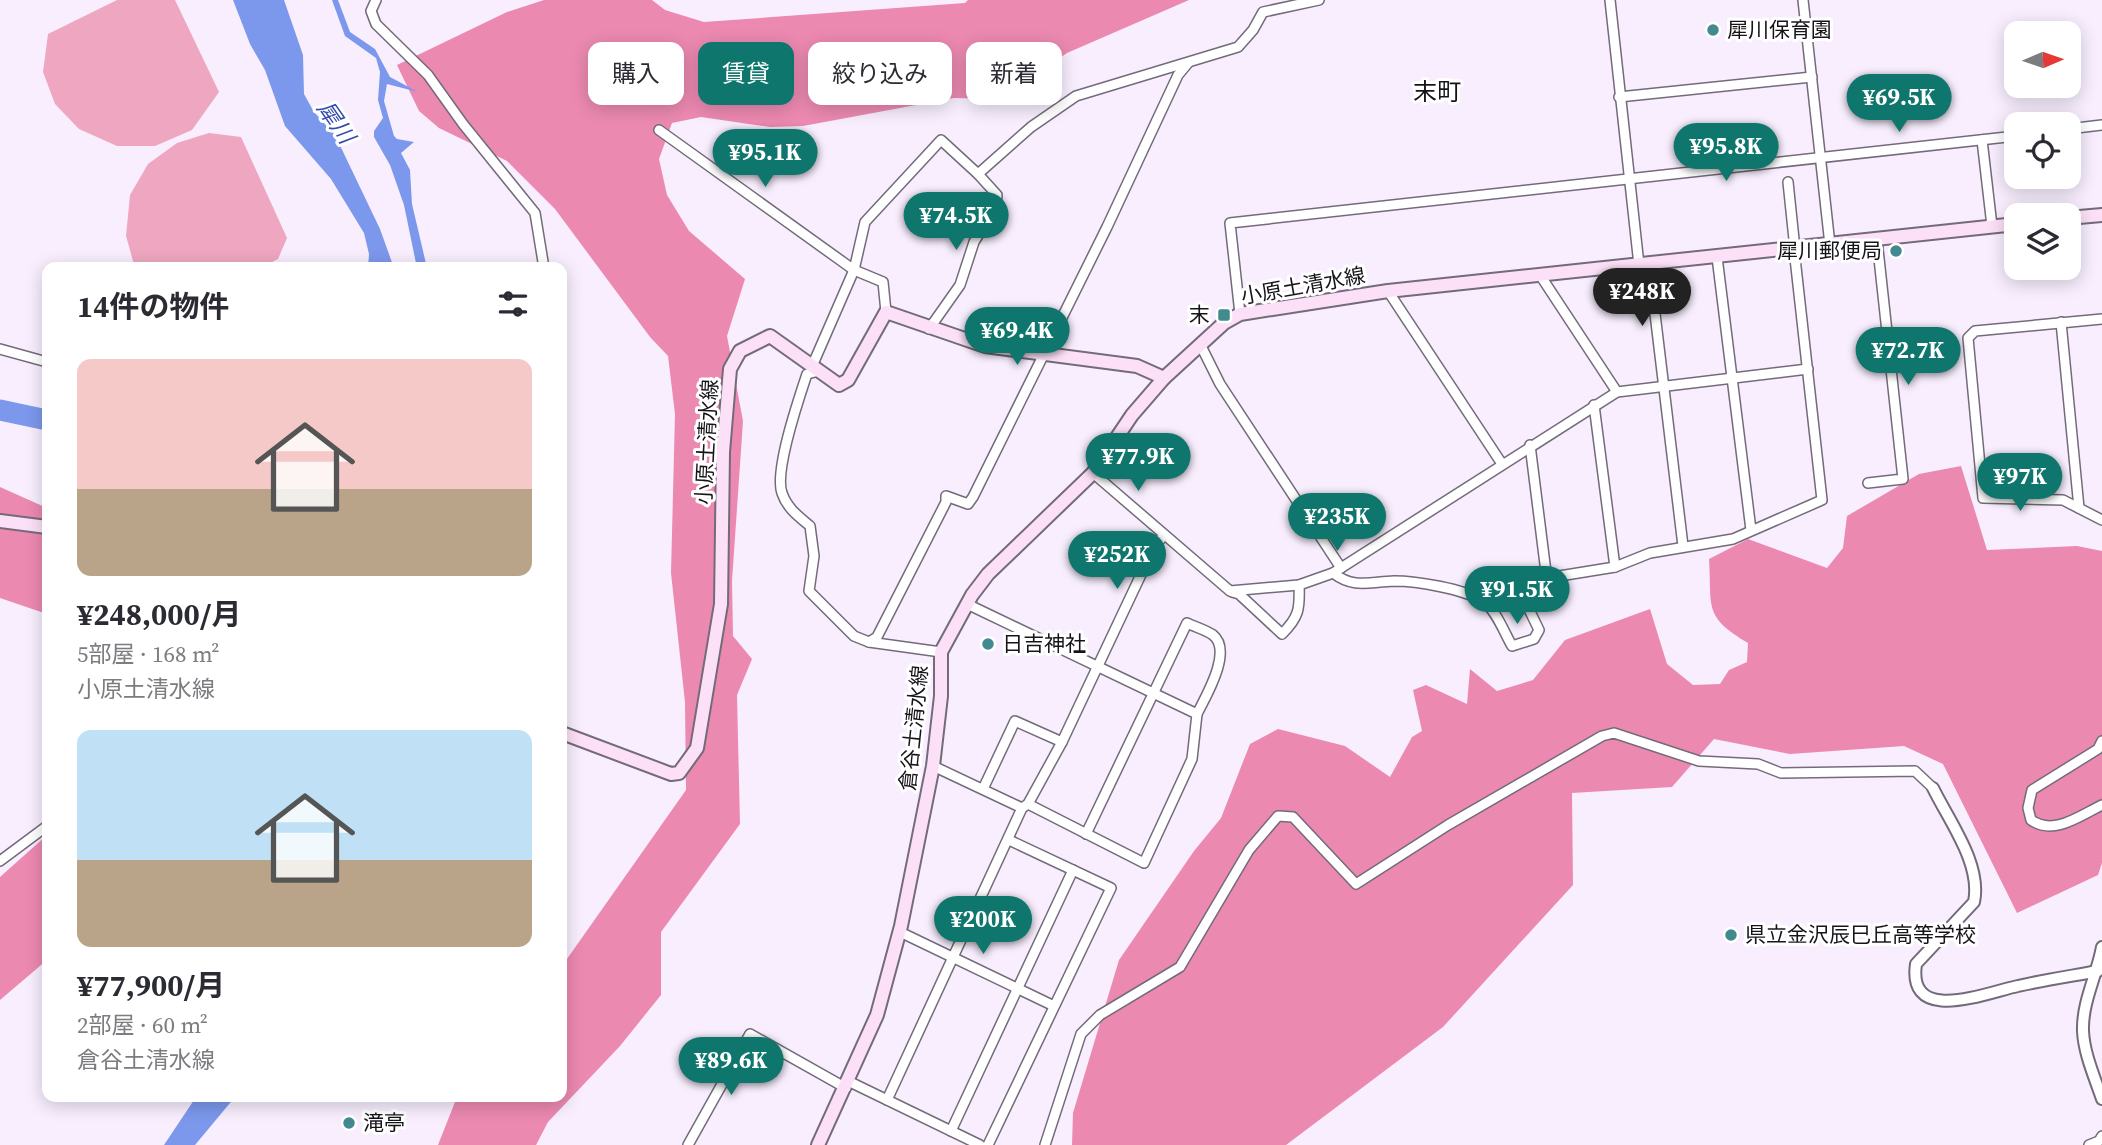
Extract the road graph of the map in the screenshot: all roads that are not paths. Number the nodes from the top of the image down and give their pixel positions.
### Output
1 (376, 0) edge
2 (1319, 0) edge
3 (1611, 0) edge
4 (1803, 0) edge
5 (1188, 64) junction
6 (1812, 77) junction
7 (1619, 97) junction
8 (2102, 125) edge
9 (2081, 127) edge
10 (659, 130) dead end
11 (2004, 137) edge
12 (1982, 140) junction
13 (1820, 158) junction
14 (978, 174) junction
15 (1630, 179) junction
16 (1788, 181) dead end
17 (2102, 215) edge
18 (2081, 217) edge
19 (2004, 224) edge
20 (1992, 226) junction
21 (1878, 240) junction
22 (1830, 245) junction
23 (1794, 249) junction
24 (1717, 257) junction
25 (543, 262) edge
26 (1644, 265) junction
27 (854, 270) junction
28 (1540, 275) junction
29 (1388, 291) junction
30 (886, 312) junction
31 (1240, 314) junction
32 (2102, 319) edge
33 (2061, 322) junction
34 (929, 329) junction
35 (1199, 344) junction
36 (0, 349) edge
37 (1045, 354) junction
38 (42, 361) edge
39 (816, 367) junction
40 (1808, 369) junction
41 (1164, 378) junction
42 (1733, 379) junction
43 (1663, 389) junction
44 (1616, 392) junction
45 (1594, 405) junction
46 (1530, 445) junction
47 (1502, 464) junction
48 (1093, 473) junction
49 (1868, 483) dead end
50 (2079, 508) junction
51 (2102, 520) edge
52 (0, 521) edge
53 (42, 526) edge
54 (1751, 530) junction
55 (1164, 535) junction
56 (1683, 546) junction
57 (1615, 567) junction
58 (1337, 570) junction
59 (1547, 578) junction
60 (1299, 585) junction
61 (1230, 591) junction
62 (967, 604) junction
63 (869, 642) junction
64 (941, 652) junction
65 (1099, 666) junction
66 (1154, 693) junction
67 (1197, 714) junction
68 (567, 735) edge
69 (2102, 741) edge
70 (1062, 742) junction
71 (933, 766) junction
72 (1933, 788) joint
73 (982, 789) junction
74 (1025, 806) junction
75 (2102, 806) edge
76 (42, 830) edge
77 (1086, 834) junction
78 (1009, 840) junction
79 (0, 862) edge
80 (1073, 870) junction
81 (900, 932) junction
82 (2102, 947) edge
83 (954, 959) junction
84 (2098, 971) junction
85 (1017, 989) junction
86 (1054, 1006) junction
87 (847, 1085) junction
88 (2102, 1099) edge
89 (887, 1100) junction
90 (951, 1131) junction
91 (2102, 1136) edge
92 (688, 1145) edge
93 (818, 1145) edge
94 (980, 1145) edge
95 (988, 1145) edge
96 (1045, 1145) edge
97 (2089, 1145) edge

1 - 25 street
2 - 5 street
3 - 7 street
4 - 6 street
5 - 14 street
5 - 37 street
6 - 7 street
6 - 13 street
7 - 15 street
8 - 9 street
10 - 27 street
11 - 12 street
12 - 13 street
12 - 20 street
13 - 15 street
13 - 22 street
14 - 27 street
14 - 34 street
15 - 26 street
15 - 31 street
16 - 23 street
17 - 18 main road
19 - 20 main road, 小原土清水線
20 - 21 main road, 小原土清水線
21 - 22 main road, 小原土清水線
21 - 49 street
22 - 23 main road, 小原土清水線
23 - 24 main road, 小原土清水線
23 - 40 street
24 - 26 main road, 小原土清水線
24 - 42 street
26 - 28 main road, 小原土清水線
26 - 43 street
27 - 30 street
27 - 39 street
28 - 29 main road, 小原土清水線
28 - 44 street
29 - 31 main road, 小原土清水線
29 - 47 street
30 - 34 main road
30 - 39 main road, 小原土清水線
31 - 35 main road, 小原土清水線
32 - 33 street
33 - 50 street
33 - 50 street
34 - 37 main road
35 - 41 main road, 小原土清水線
35 - 58 street
36 - 38 street
37 - 41 main road
37 - 63 street
39 - 63 street
39 - 68 main road, 小原土清水線
40 - 42 street
40 - 54 street
41 - 48 main road, 倉谷土清水線
42 - 43 street
42 - 54 street
43 - 44 street
43 - 56 street
44 - 45 street
45 - 46 street
45 - 57 street
46 - 47 street
46 - 59 street
47 - 58 street
48 - 55 street
48 - 62 main road, 倉谷土清水線
50 - 51 street
52 - 53 main road
54 - 56 street
55 - 61 street
55 - 65 street
56 - 57 street
57 - 59 street
58 - 59 street
58 - 60 street
60 - 61 street
60 - 61 street
62 - 64 main road, 倉谷土清水線
62 - 65 street
63 - 64 street
64 - 71 main road, 倉谷土清水線
65 - 66 street
65 - 70 street
66 - 67 street
66 - 67 street
66 - 77 street
67 - 77 street
69 - 75 street
70 - 73 street
70 - 74 street
71 - 73 street
71 - 81 main road, 倉谷土清水線
72 - 84 street
72 - 96 street
73 - 74 street
74 - 77 street
74 - 78 street
76 - 79 street
78 - 80 street
78 - 83 street
80 - 85 street
80 - 86 street
81 - 83 street
81 - 87 main road, 倉谷土清水線
82 - 84 street
83 - 85 street
83 - 89 street
84 - 88 street
85 - 86 street
85 - 90 street
86 - 95 street
87 - 89 street
87 - 92 street
87 - 93 main road, 倉谷土清水線
89 - 90 street
90 - 94 street
91 - 97 street

